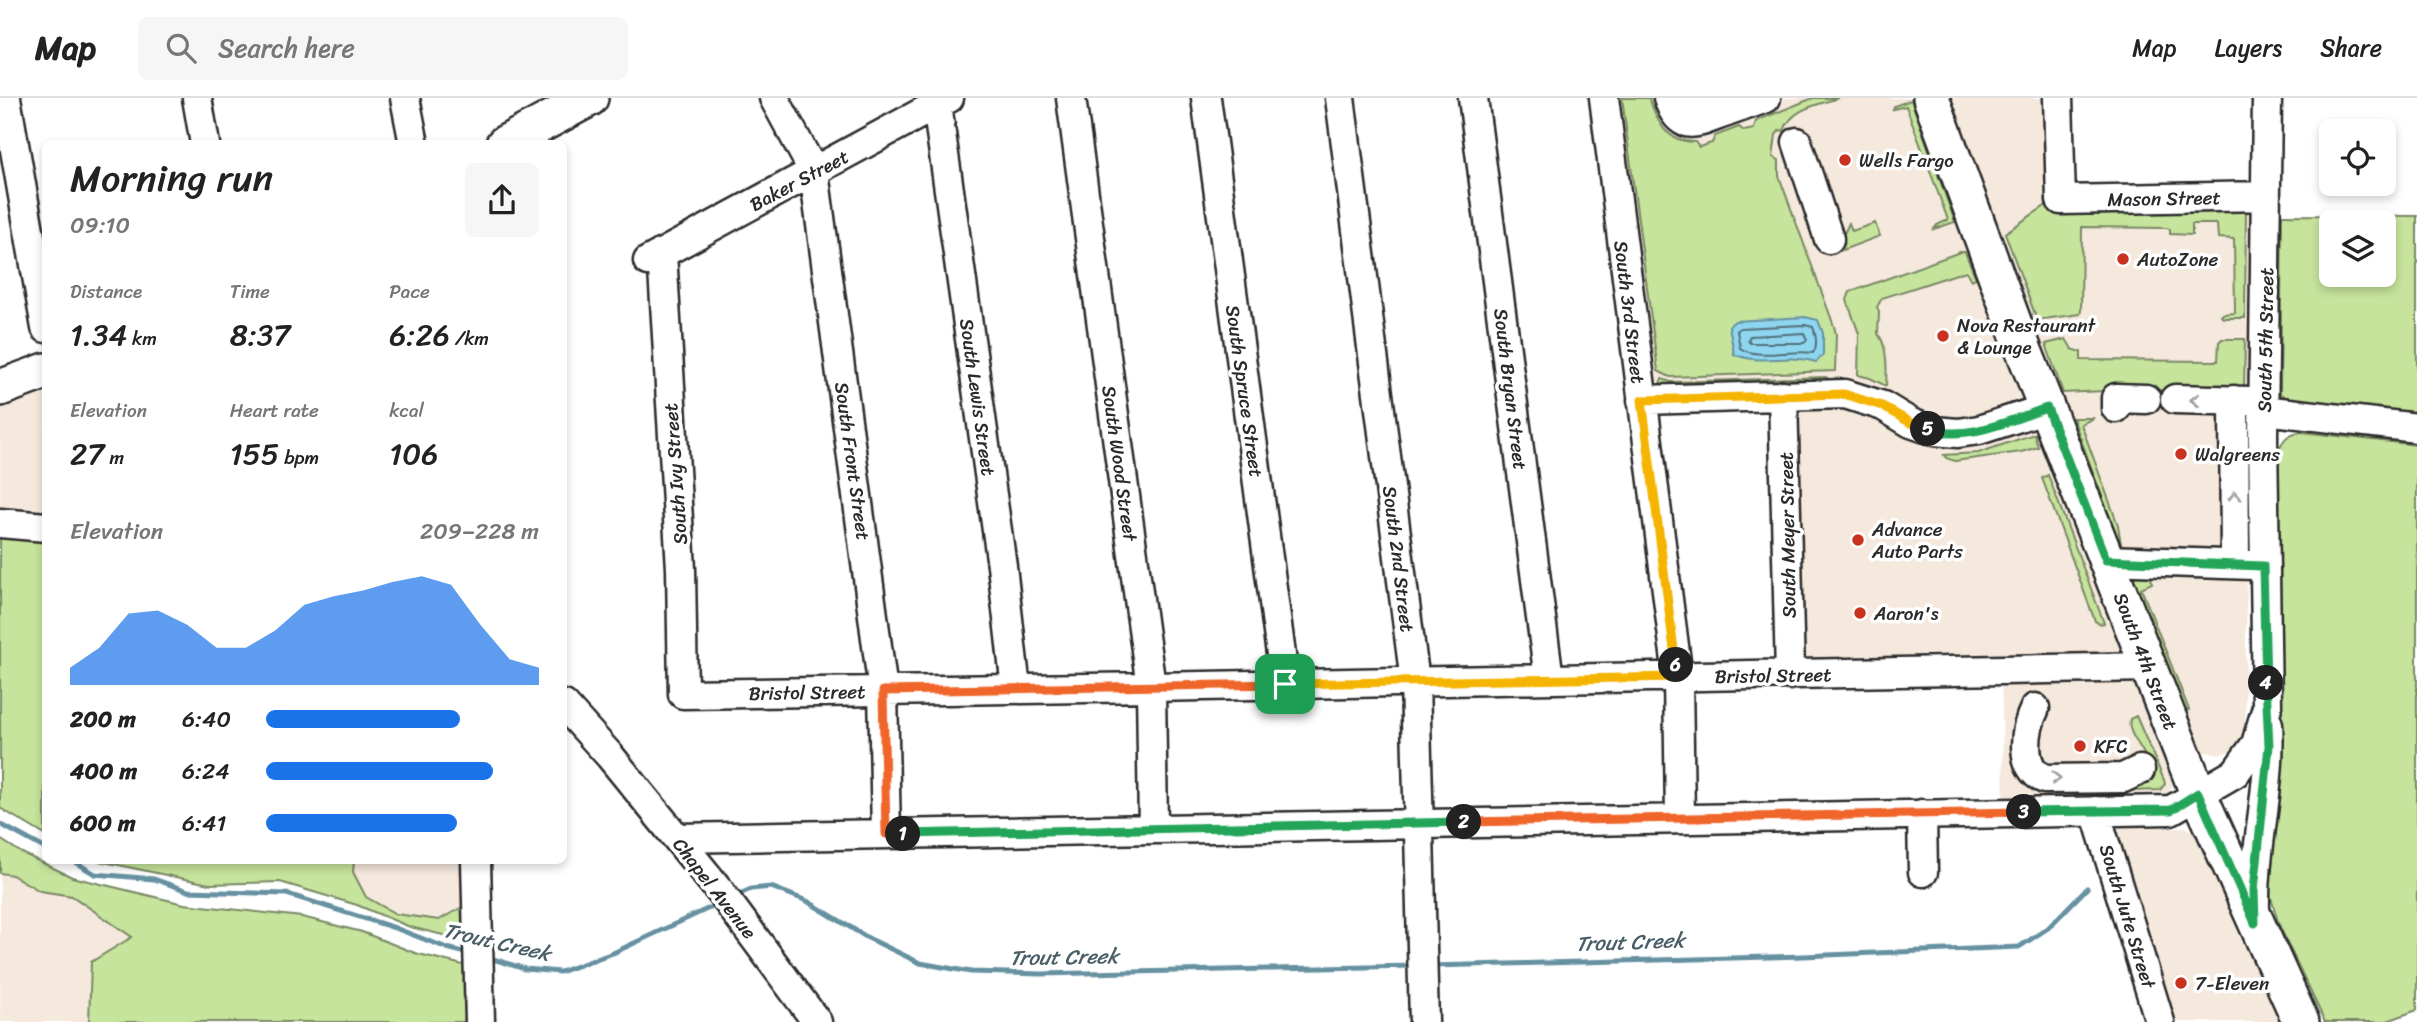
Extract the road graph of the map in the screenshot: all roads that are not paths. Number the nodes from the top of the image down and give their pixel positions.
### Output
1 (6, 98) edge
2 (197, 98) edge
3 (405, 98) edge
4 (590, 98) edge
5 (774, 98) edge
6 (1070, 98) edge
7 (1206, 98) edge
8 (1340, 98) edge
9 (1473, 98) edge
10 (1604, 98) edge
11 (1668, 98) edge
12 (1693, 98) edge
13 (1766, 98) edge
14 (1931, 98) edge
15 (2058, 98) edge
16 (2267, 98) edge
17 (943, 101) edge
18 (1724, 113) junction
19 (204, 140) edge
20 (413, 140) edge
21 (512, 140) edge
22 (814, 172) junction
23 (2266, 195) junction
24 (1825, 247) joint
25 (655, 257) joint
26 (42, 305) edge
27 (42, 372) edge
28 (0, 388) edge
29 (1783, 395) junction
30 (2146, 399) dead end
31 (2175, 399) dead end
32 (1642, 400) junction
33 (2234, 400) junction
34 (2264, 405) junction
35 (2047, 408) junction
36 (2116, 408) dead end
37 (2417, 428) edge
38 (0, 523) edge
39 (42, 527) edge
40 (2106, 560) junction
41 (2235, 565) junction
42 (2263, 566) junction
43 (2148, 667) junction
44 (1790, 675) junction
45 (1678, 677) junction
46 (1549, 680) junction
47 (1415, 681) junction
48 (1285, 684) junction
49 (1151, 687) junction
50 (1016, 689) junction
51 (883, 691) junction
52 (683, 694) joint
53 (567, 702) edge
54 (2267, 707) junction
55 (567, 708) edge
56 (2035, 708) dead end
57 (610, 755) junction
58 (2140, 770) dead end
59 (2198, 793) junction
60 (2095, 811) junction
61 (1922, 814) junction
62 (1680, 818) junction
63 (1419, 823) junction
64 (1153, 828) junction
65 (886, 834) junction
66 (677, 838) junction
67 (477, 864) edge
68 (1923, 872) dead end
69 (2255, 923) junction
70 (480, 1022) edge
71 (817, 1022) edge
72 (1424, 1022) edge
73 (2160, 1022) edge
74 (2301, 1022) edge

1 - 26 street
2 - 19 street
3 - 20 street
4 - 21 main road
5 - 22 street, South Front Street
6 - 49 street, South Wood Street
7 - 48 street, South Spruce Street
8 - 47 street, South 2nd Street
9 - 46 street, South Bryan Street
10 - 32 street, South 3rd Street
11 - 18 street
12 - 18 street
13 - 18 street
14 - 35 main road, South 4th Street
15 - 23 street, Mason Street
16 - 23 street, South 5th Street
17 - 22 street, Baker Street
17 - 50 street, South Lewis Street
22 - 25 street, Baker Street
22 - 51 street, South Front Street
23 - 34 street, South 5th Street
24 - 24 street
25 - 52 street, South Ivy Street
27 - 28 main road
29 - 32 street
29 - 35 street
29 - 44 street, South Meyer Street
30 - 36 street
33 -> 31 street
32 - 45 street, South 3rd Street
33 - 34 street
41 -> 33 street
34 - 37 street
34 - 42 street, South 5th Street
35 - 40 main road, South 4th Street
38 - 39 street
40 - 41 street
40 - 43 main road, South 4th Street
41 - 42 street
42 - 54 street, South 5th Street
43 - 44 street, Bristol Street
43 - 59 main road, South 4th Street
44 - 45 street, Bristol Street
45 - 46 street, Bristol Street
45 - 62 street, South 3rd Street
46 - 47 street, Bristol Street
47 - 48 street, Bristol Street
47 - 63 street, South 2nd Street
48 - 49 street, Bristol Street
49 - 50 street, Bristol Street
49 - 64 street, South Wood Street
50 - 51 street, Bristol Street
51 - 52 street, Bristol Street
51 - 65 street, South Front Street
53 - 57 street, Chapel Avenue
54 - 59 street, South 5th Street
54 - 69 street, South 5th Street
55 - 57 street, Chapel Avenue
56 -> 58 street
57 - 66 street, Chapel Avenue
59 - 60 street, South 5th Street
59 - 69 main road, South 4th Street
60 - 61 street, South 5th Street
60 - 73 street, South Jute Street
61 - 62 street, South 5th Street
61 - 68 street
62 - 63 street, South 5th Street
63 - 64 street, South 5th Street
63 - 72 street, South 2nd Street
64 - 65 street, South 5th Street
65 - 66 street, South 5th Street
66 - 71 street, Chapel Avenue
67 - 70 street
69 - 74 main road, South 4th Street

